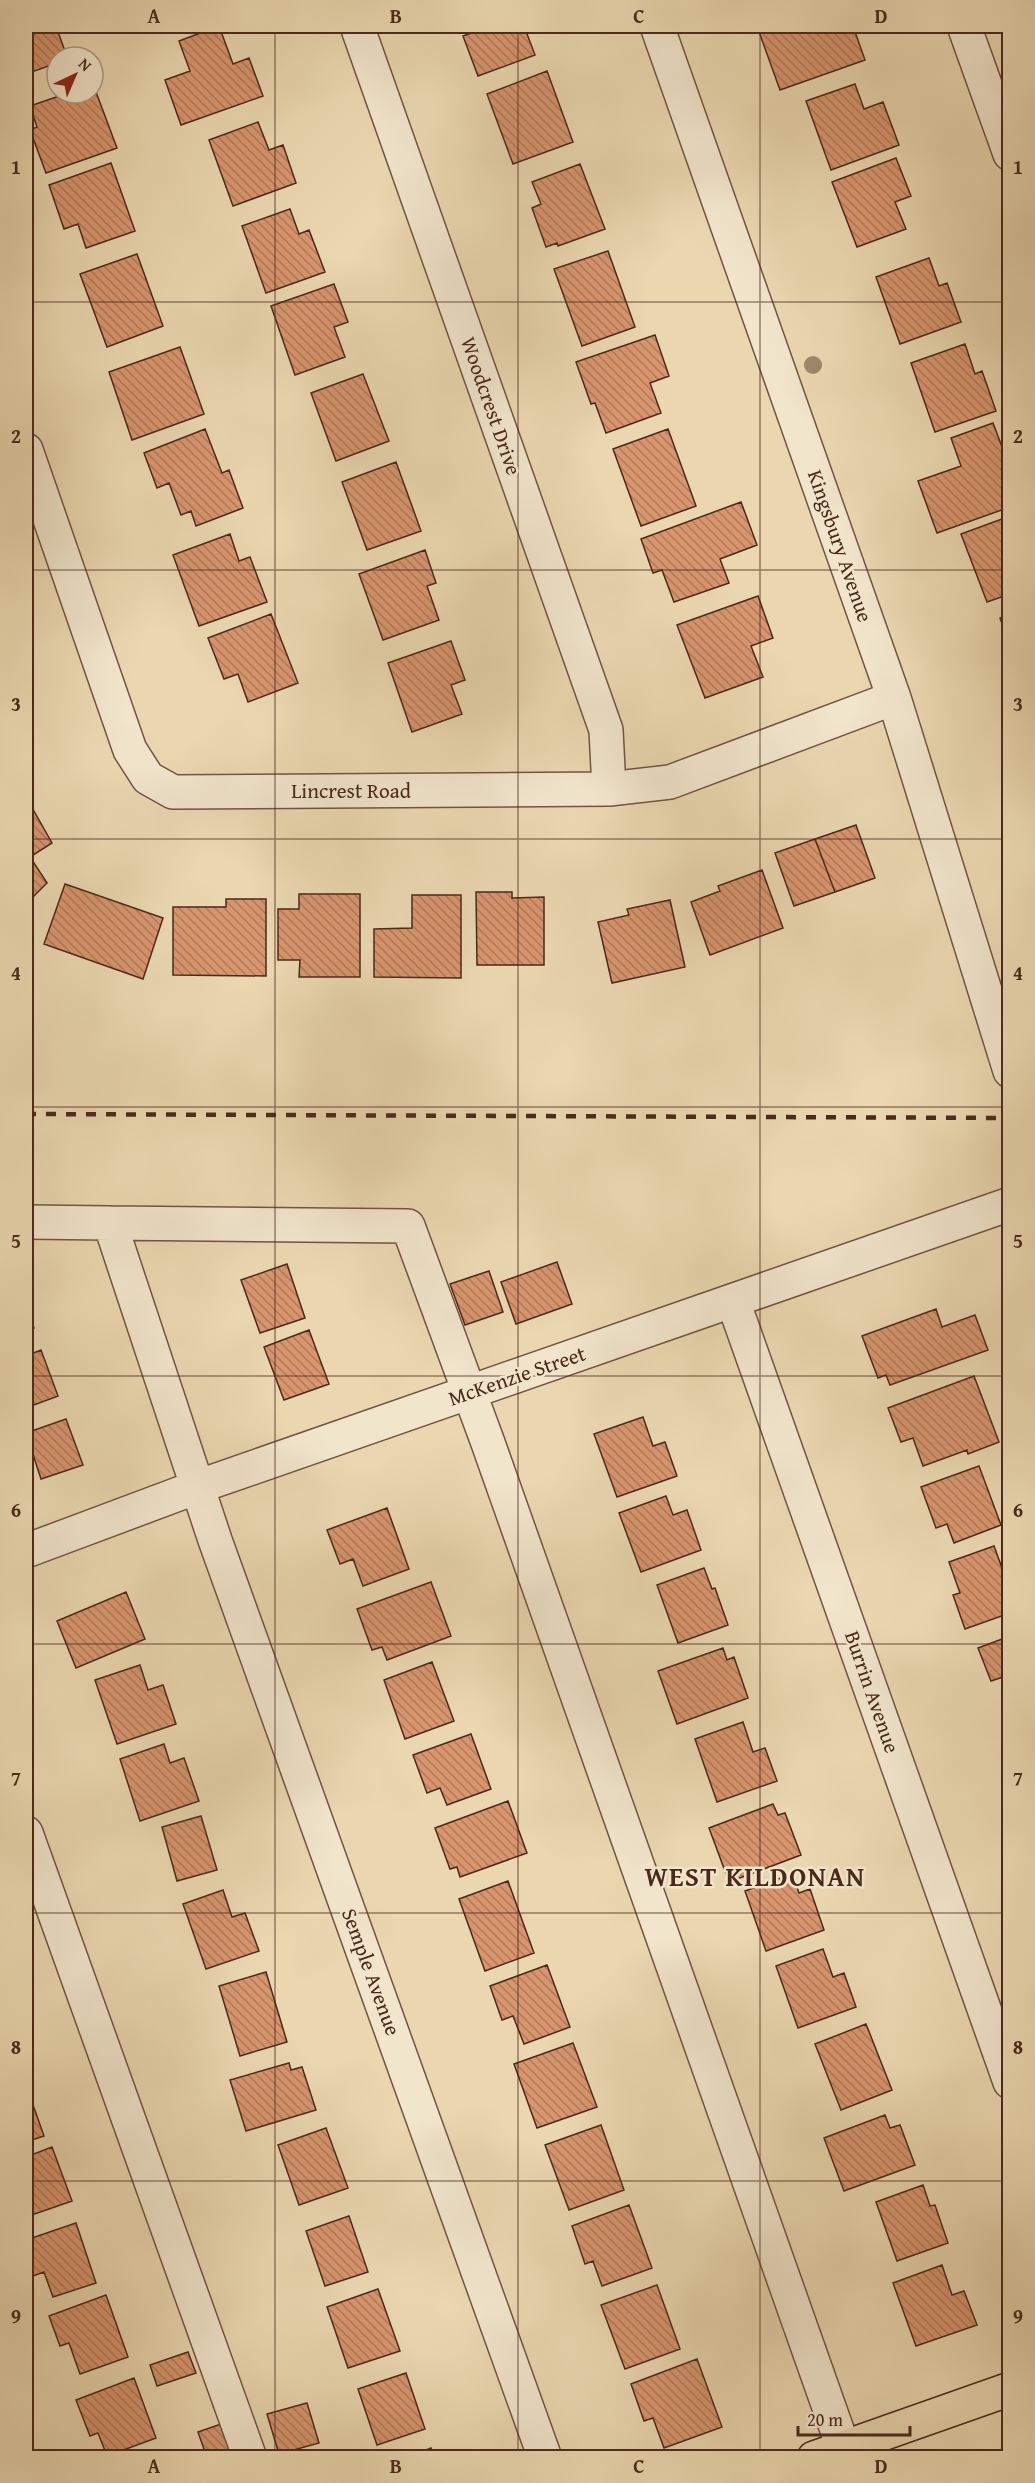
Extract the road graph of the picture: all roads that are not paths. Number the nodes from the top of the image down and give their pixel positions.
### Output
1 (357, 26) edge
2 (657, 26) edge
3 (964, 26) edge
4 (1010, 154) edge
5 (26, 450) edge
6 (894, 698) junction
7 (609, 789) junction
8 (1010, 1071) edge
9 (1010, 1204) edge
10 (26, 1222) edge
11 (110, 1223) junction
12 (733, 1301) junction
13 (470, 1392) junction
14 (197, 1487) junction
15 (26, 1551) edge
16 (26, 1833) edge
17 (1010, 2082) edge
18 (1010, 2389) edge
19 (834, 2454) edge
20 (250, 2457) edge
21 (545, 2457) edge

1 - 7 street, Woodcrest Drive
2 - 6 street, Kingsbury Avenue
3 - 4 street
5 - 7 street, Lincrest Road
6 - 7 street, Lincrest Road
6 - 8 street, Kingsbury Avenue
9 - 12 street, McKenzie Street
10 - 11 street
11 - 13 street
11 - 14 street, Semple Avenue
12 - 13 street, McKenzie Street
12 - 17 street, Burrin Avenue
13 - 14 street, McKenzie Street
13 - 19 street
14 - 15 street, McKenzie Street
14 - 21 street, Semple Avenue
16 - 20 street
18 - 19 main road

